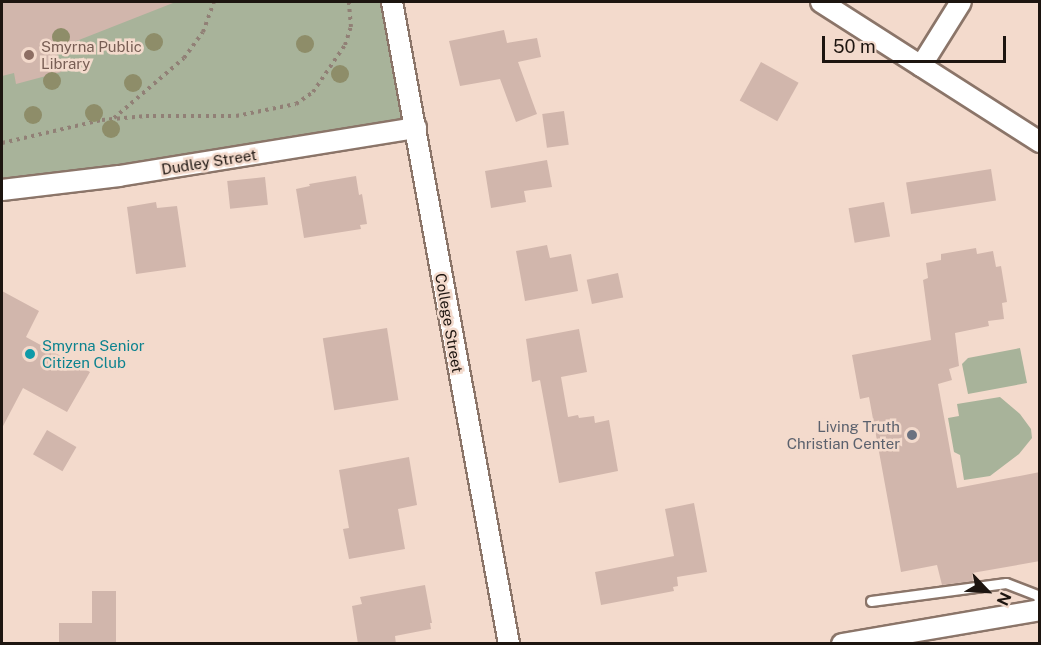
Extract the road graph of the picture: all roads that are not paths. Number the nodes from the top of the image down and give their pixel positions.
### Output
1 (392, 2) edge
2 (821, 2) edge
3 (961, 2) edge
4 (921, 66) junction
5 (416, 128) junction
6 (1040, 142) edge
7 (2, 190) edge
8 (871, 601) dead end
9 (1040, 610) edge
10 (509, 644) edge
11 (842, 644) edge

1 - 5 street, College Street
2 - 4 street
3 - 4 street
4 - 6 street
5 - 7 street, Dudley Street
5 - 10 street, College Street
8 - 9 lane
9 - 11 street

